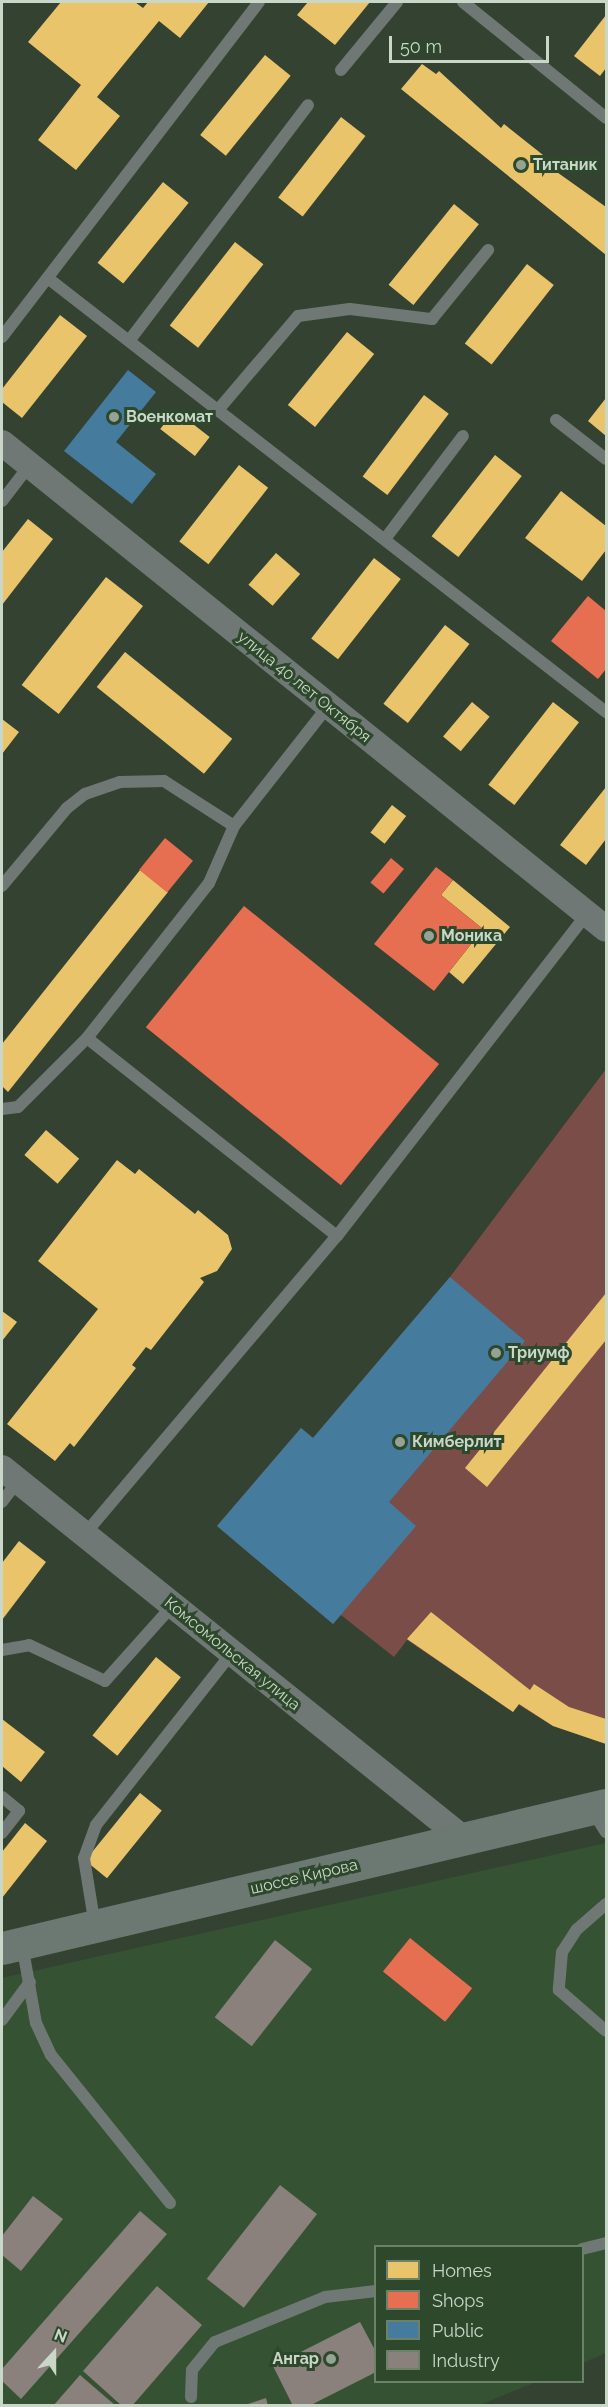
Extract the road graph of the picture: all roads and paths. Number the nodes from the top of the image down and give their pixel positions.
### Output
1 (259, 2) edge
2 (397, 2) edge
3 (463, 2) edge
4 (341, 70) dead end
5 (308, 105) dead end
6 (604, 112) edge
7 (488, 250) dead end
8 (49, 279) junction
9 (2, 338) edge
10 (129, 341) junction
11 (218, 410) junction
12 (556, 420) dead end
13 (463, 436) dead end
14 (2, 443) edge
15 (606, 459) edge
16 (29, 466) junction
17 (2, 501) edge
18 (384, 539) junction
19 (328, 706) junction
20 (606, 712) edge
21 (234, 826) junction
22 (2, 886) edge
23 (597, 922) edge
24 (87, 1038) junction
25 (2, 1109) edge
26 (337, 1236) junction
27 (10, 1474) edge
28 (2, 1502) edge
29 (84, 1535) junction
30 (172, 1606) junction
31 (2, 1650) edge
32 (232, 1653) junction
33 (2, 1797) edge
34 (601, 1816) edge
35 (2, 1833) edge
36 (464, 1839) junction
37 (606, 1904) edge
38 (95, 1926) junction
39 (12, 1945) edge
40 (30, 1982) junction
41 (2, 2019) edge
42 (606, 2031) edge
43 (170, 2203) dead end
44 (606, 2243) edge
45 (584, 2248) edge
46 (374, 2291) edge
47 (191, 2397) dead end

1 - 8 lane
2 - 4 lane
3 - 6 lane
5 - 10 lane
7 - 11 lane
8 - 9 lane
8 - 10 lane
10 - 11 lane
11 - 18 lane
12 - 15 lane
13 - 18 lane
14 - 16 street, улица 40 лет Октября
16 - 17 lane
16 - 19 street, улица 40 лет Октября
18 - 20 lane
19 - 21 lane
19 - 23 street, улица 40 лет Октября
21 - 22 lane
21 - 24 lane
23 - 26 lane
24 - 25 lane
24 - 26 lane
26 - 29 lane
27 - 28 lane
27 - 29 street, Комсомольская улица
29 - 30 street, Комсомольская улица
30 - 31 lane
30 - 32 street, Комсомольская улица
32 - 36 street, Комсомольская улица
32 - 38 lane
33 - 35 lane
34 - 36 main road, шоссе Кирова
36 - 38 main road, шоссе Кирова
37 - 42 lane
38 - 39 main road, шоссе Кирова
39 - 40 lane
40 - 41 lane
40 - 43 lane
44 - 45 lane
46 - 47 lane

